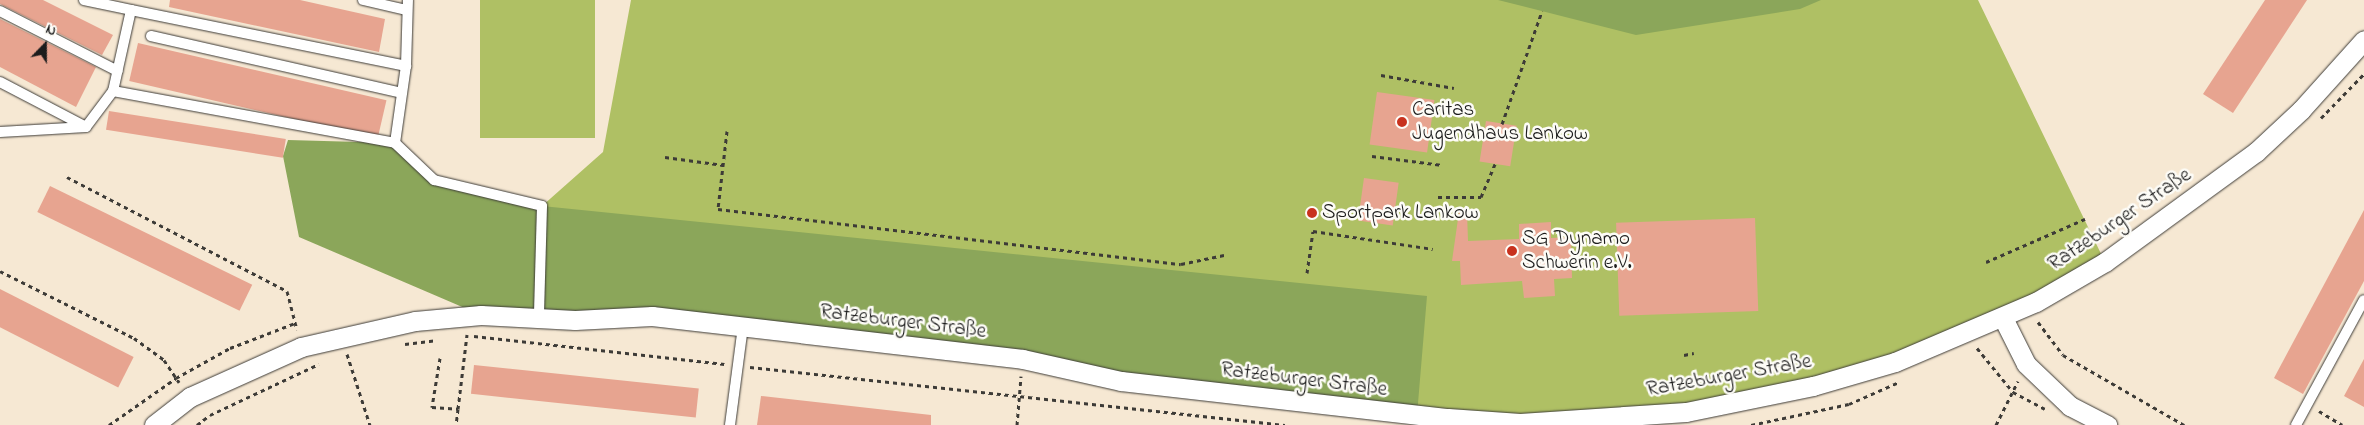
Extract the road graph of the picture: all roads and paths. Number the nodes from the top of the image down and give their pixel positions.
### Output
1 (84, 0) edge
2 (363, 0) edge
3 (407, 5) edge
4 (131, 10) junction
5 (0, 11) edge
6 (1542, 11) dead end
7 (151, 36) dead end
8 (2364, 40) edge
9 (406, 66) junction
10 (118, 72) junction
11 (1381, 75) dead end
12 (0, 82) edge
13 (1454, 88) dead end
14 (113, 91) junction
15 (402, 93) junction
16 (1502, 124) dead end
17 (86, 127) junction
18 (726, 131) dead end
19 (0, 132) edge
20 (395, 143) junction
21 (1372, 156) dead end
22 (665, 157) dead end
23 (1495, 164) dead end
24 (723, 165) junction
25 (1442, 165) dead end
26 (67, 177) dead end
27 (1438, 197) dead end
28 (2085, 219) dead end
29 (1433, 249) dead end
30 (1224, 255) dead end
31 (1986, 262) dead end
32 (0, 271) edge
33 (1307, 273) dead end
34 (2364, 300) edge
35 (540, 316) junction
36 (2003, 318) junction
37 (2038, 321) dead end
38 (295, 323) junction
39 (743, 326) junction
40 (467, 335) dead end
41 (345, 336) junction
42 (301, 347) junction
43 (1977, 348) dead end
44 (1694, 353) dead end
45 (1684, 355) dead end
46 (440, 358) dead end
47 (1023, 359) junction
48 (2026, 364) junction
49 (176, 378) junction
50 (2013, 392) junction
51 (190, 397) junction
52 (2307, 404) junction
53 (458, 409) junction
54 (2048, 411) dead end
55 (110, 425) edge
56 (154, 425) edge
57 (370, 425) edge
58 (456, 425) edge
59 (730, 425) edge
60 (1017, 425) edge
61 (1996, 425) edge
62 (2107, 425) edge
63 (2184, 425) edge
64 (2296, 425) edge
65 (2342, 425) edge

1 - 4 lane
2 - 3 lane
3 - 9 lane
4 - 9 lane
4 - 10 lane
5 - 10 lane
6 - 16 path
7 - 15 lane
8 - 36 street, Ratzeburger Straße
9 - 15 lane
10 - 14 lane
11 - 13 path
12 - 17 lane
14 - 17 lane
14 - 20 lane
15 - 20 lane
17 - 19 lane
18 - 24 path
20 - 35 lane
21 - 25 path
22 - 24 path
23 - 27 path
24 - 30 path
26 - 38 path
28 - 31 path
29 - 33 path
32 - 49 path
34 - 52 lane
35 - 39 street, Ratzeburger Straße
35 - 41 street, Ratzeburger Straße
36 - 47 street, Ratzeburger Straße
36 - 48 street
37 - 63 path
38 - 42 path
38 - 49 path
39 - 47 street, Ratzeburger Straße
39 - 59 lane
40 - 53 path
41 - 42 street, Ratzeburger Straße
41 - 57 path
42 - 51 street, Ratzeburger Straße
43 - 50 path
44 - 45 path
46 - 53 path
47 - 60 path
48 - 50 path
48 - 62 street
49 - 51 path
49 - 55 path
50 - 54 path
50 - 61 path
51 - 56 street, Ratzeburger Straße
52 - 64 lane
52 - 65 path
53 - 58 path

